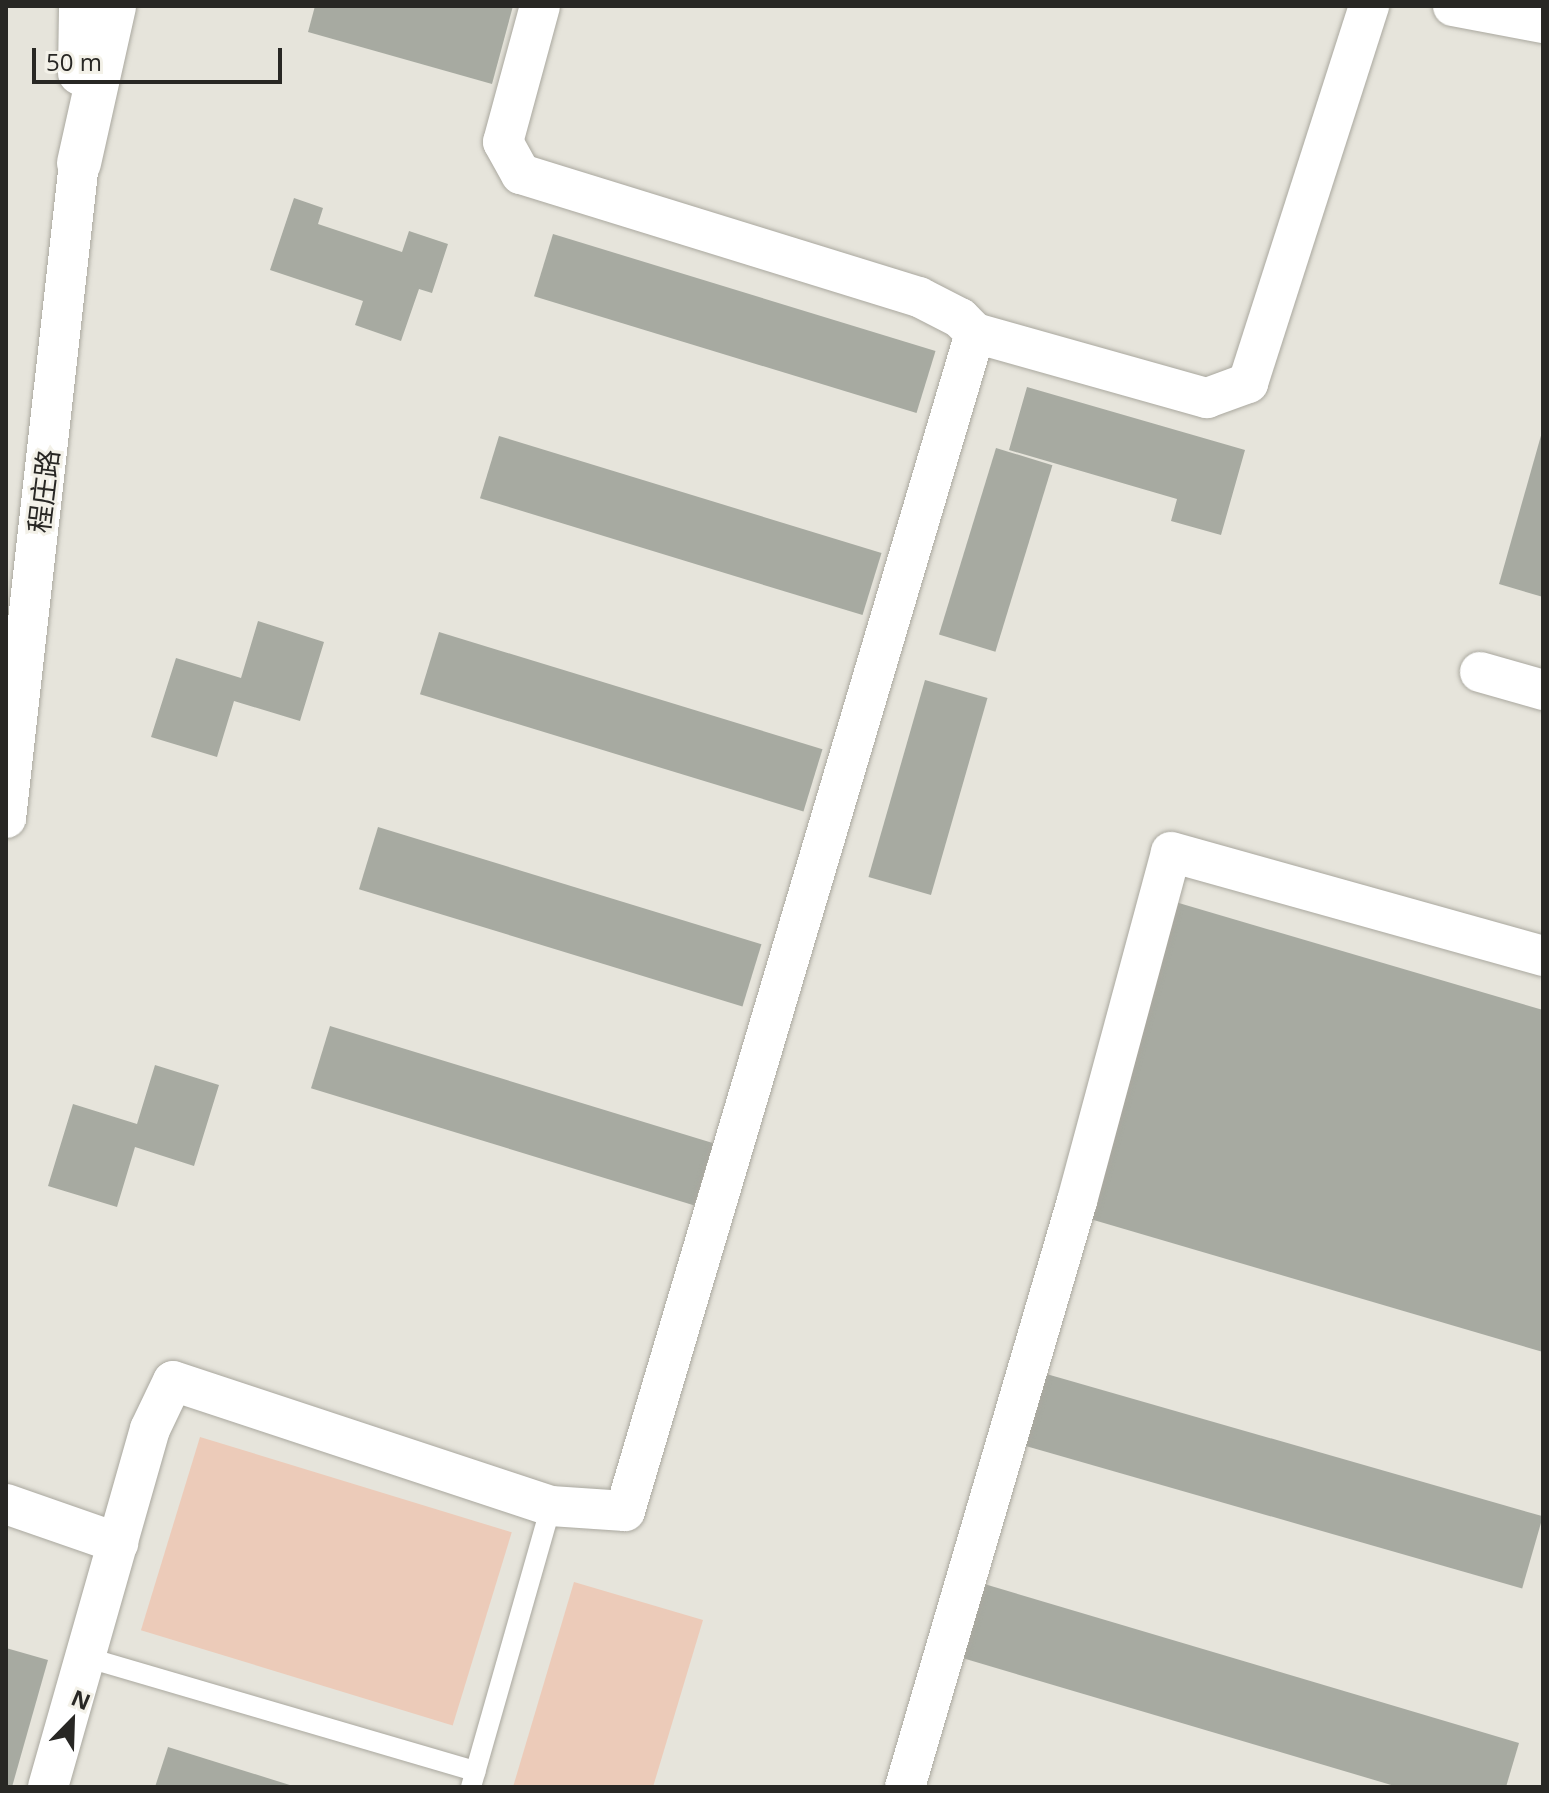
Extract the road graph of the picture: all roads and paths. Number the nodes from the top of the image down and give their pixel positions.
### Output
1 (81, 6) edge
2 (114, 6) edge
3 (540, 6) edge
4 (1369, 6) edge
5 (1453, 6) edge
6 (1543, 23) edge
7 (79, 163) junction
8 (975, 333) junction
9 (1480, 672) dead end
10 (1543, 690) edge
11 (6, 818) edge
12 (1543, 956) edge
13 (6, 1504) edge
14 (551, 1506) junction
15 (118, 1543) junction
16 (85, 1657) junction
17 (474, 1779) edge
18 (48, 1787) edge
19 (905, 1787) edge

1 - 7 main road, 程庄路
2 - 7 main road, 程庄路
3 - 8 street
4 - 8 street
5 - 6 street
7 - 11 street, 程庄路
8 - 14 street
9 - 10 street
12 - 19 street
13 - 15 street
14 - 15 street
14 - 17 lane
15 - 16 street
16 - 17 lane
16 - 18 street

